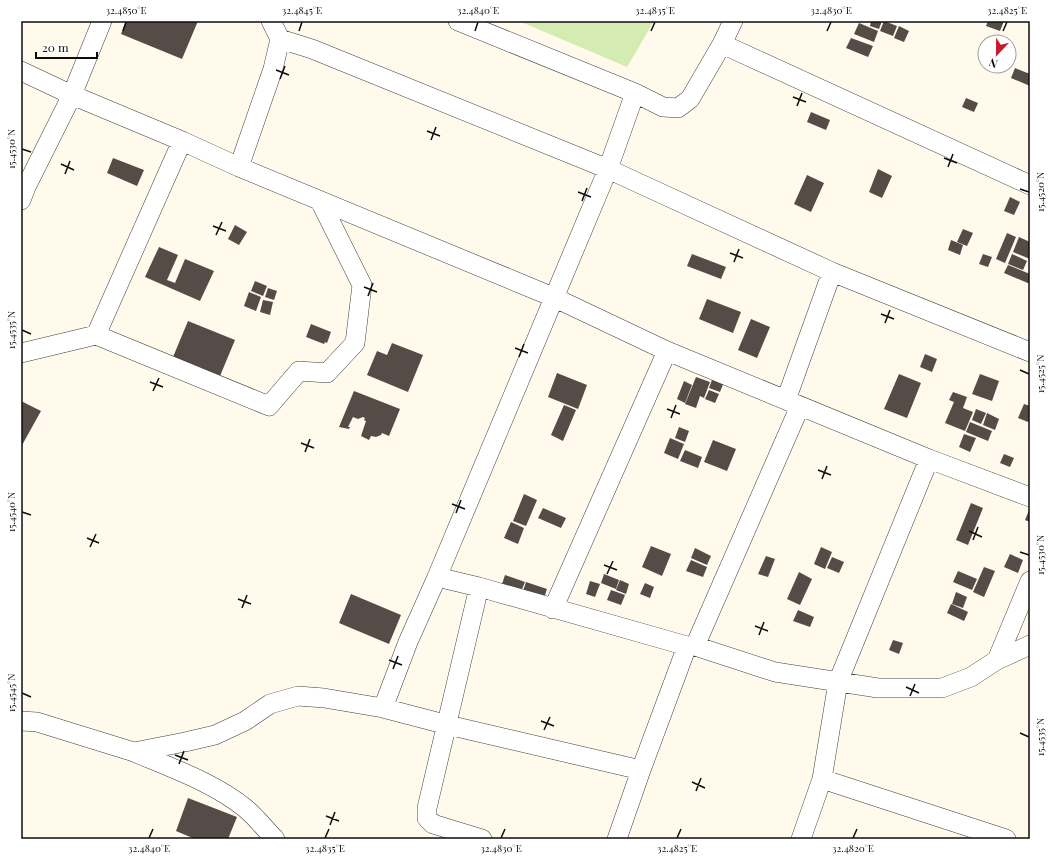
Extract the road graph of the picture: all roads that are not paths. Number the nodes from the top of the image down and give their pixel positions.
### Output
1 (102, 21) edge
2 (271, 21) edge
3 (458, 21) edge
4 (733, 21) edge
5 (280, 39) junction
6 (722, 44) junction
7 (21, 72) edge
8 (635, 93) junction
9 (72, 95) junction
10 (182, 141) junction
11 (239, 167) junction
12 (608, 169) junction
13 (1030, 185) edge
14 (21, 200) edge
15 (320, 200) junction
16 (832, 272) junction
17 (553, 297) junction
18 (96, 335) junction
19 (666, 350) junction
20 (1030, 352) edge
21 (21, 353) edge
22 (793, 403) junction
23 (929, 459) junction
24 (1030, 497) edge
25 (437, 577) junction
26 (1030, 581) edge
27 (479, 587) junction
28 (553, 609) junction
29 (1030, 645) edge
30 (691, 646) junction
31 (997, 660) junction
32 (838, 682) junction
33 (383, 708) junction
34 (21, 721) edge
35 (448, 725) junction
36 (134, 752) junction
37 (641, 770) junction
38 (822, 779) junction
39 (275, 839) edge
40 (482, 839) edge
41 (618, 839) edge
42 (800, 839) edge
43 (1006, 839) edge

1 - 9 street
2 - 5 street
3 - 8 street
4 - 6 street
5 - 11 street
5 - 12 street
6 - 8 street
6 - 13 street
7 - 9 street
8 - 12 street
9 - 10 street
9 - 14 street
10 - 11 street
10 - 18 street
11 - 15 street
12 - 16 street
12 - 17 street
15 - 17 street
15 - 18 street
16 - 20 street
16 - 22 street
17 - 19 street
17 - 25 street
18 - 21 street
19 - 22 street
19 - 28 street
22 - 23 street
22 - 30 street
23 - 24 street
23 - 32 street
25 - 27 street
25 - 33 street
26 - 31 street
27 - 28 street
27 - 35 street
28 - 30 street
29 - 31 street
30 - 32 street
30 - 37 street
31 - 32 street
32 - 38 street
33 - 35 street
33 - 36 street
34 - 36 street
35 - 37 street
35 - 40 street
36 - 39 street
37 - 41 street
38 - 42 street
38 - 43 street

